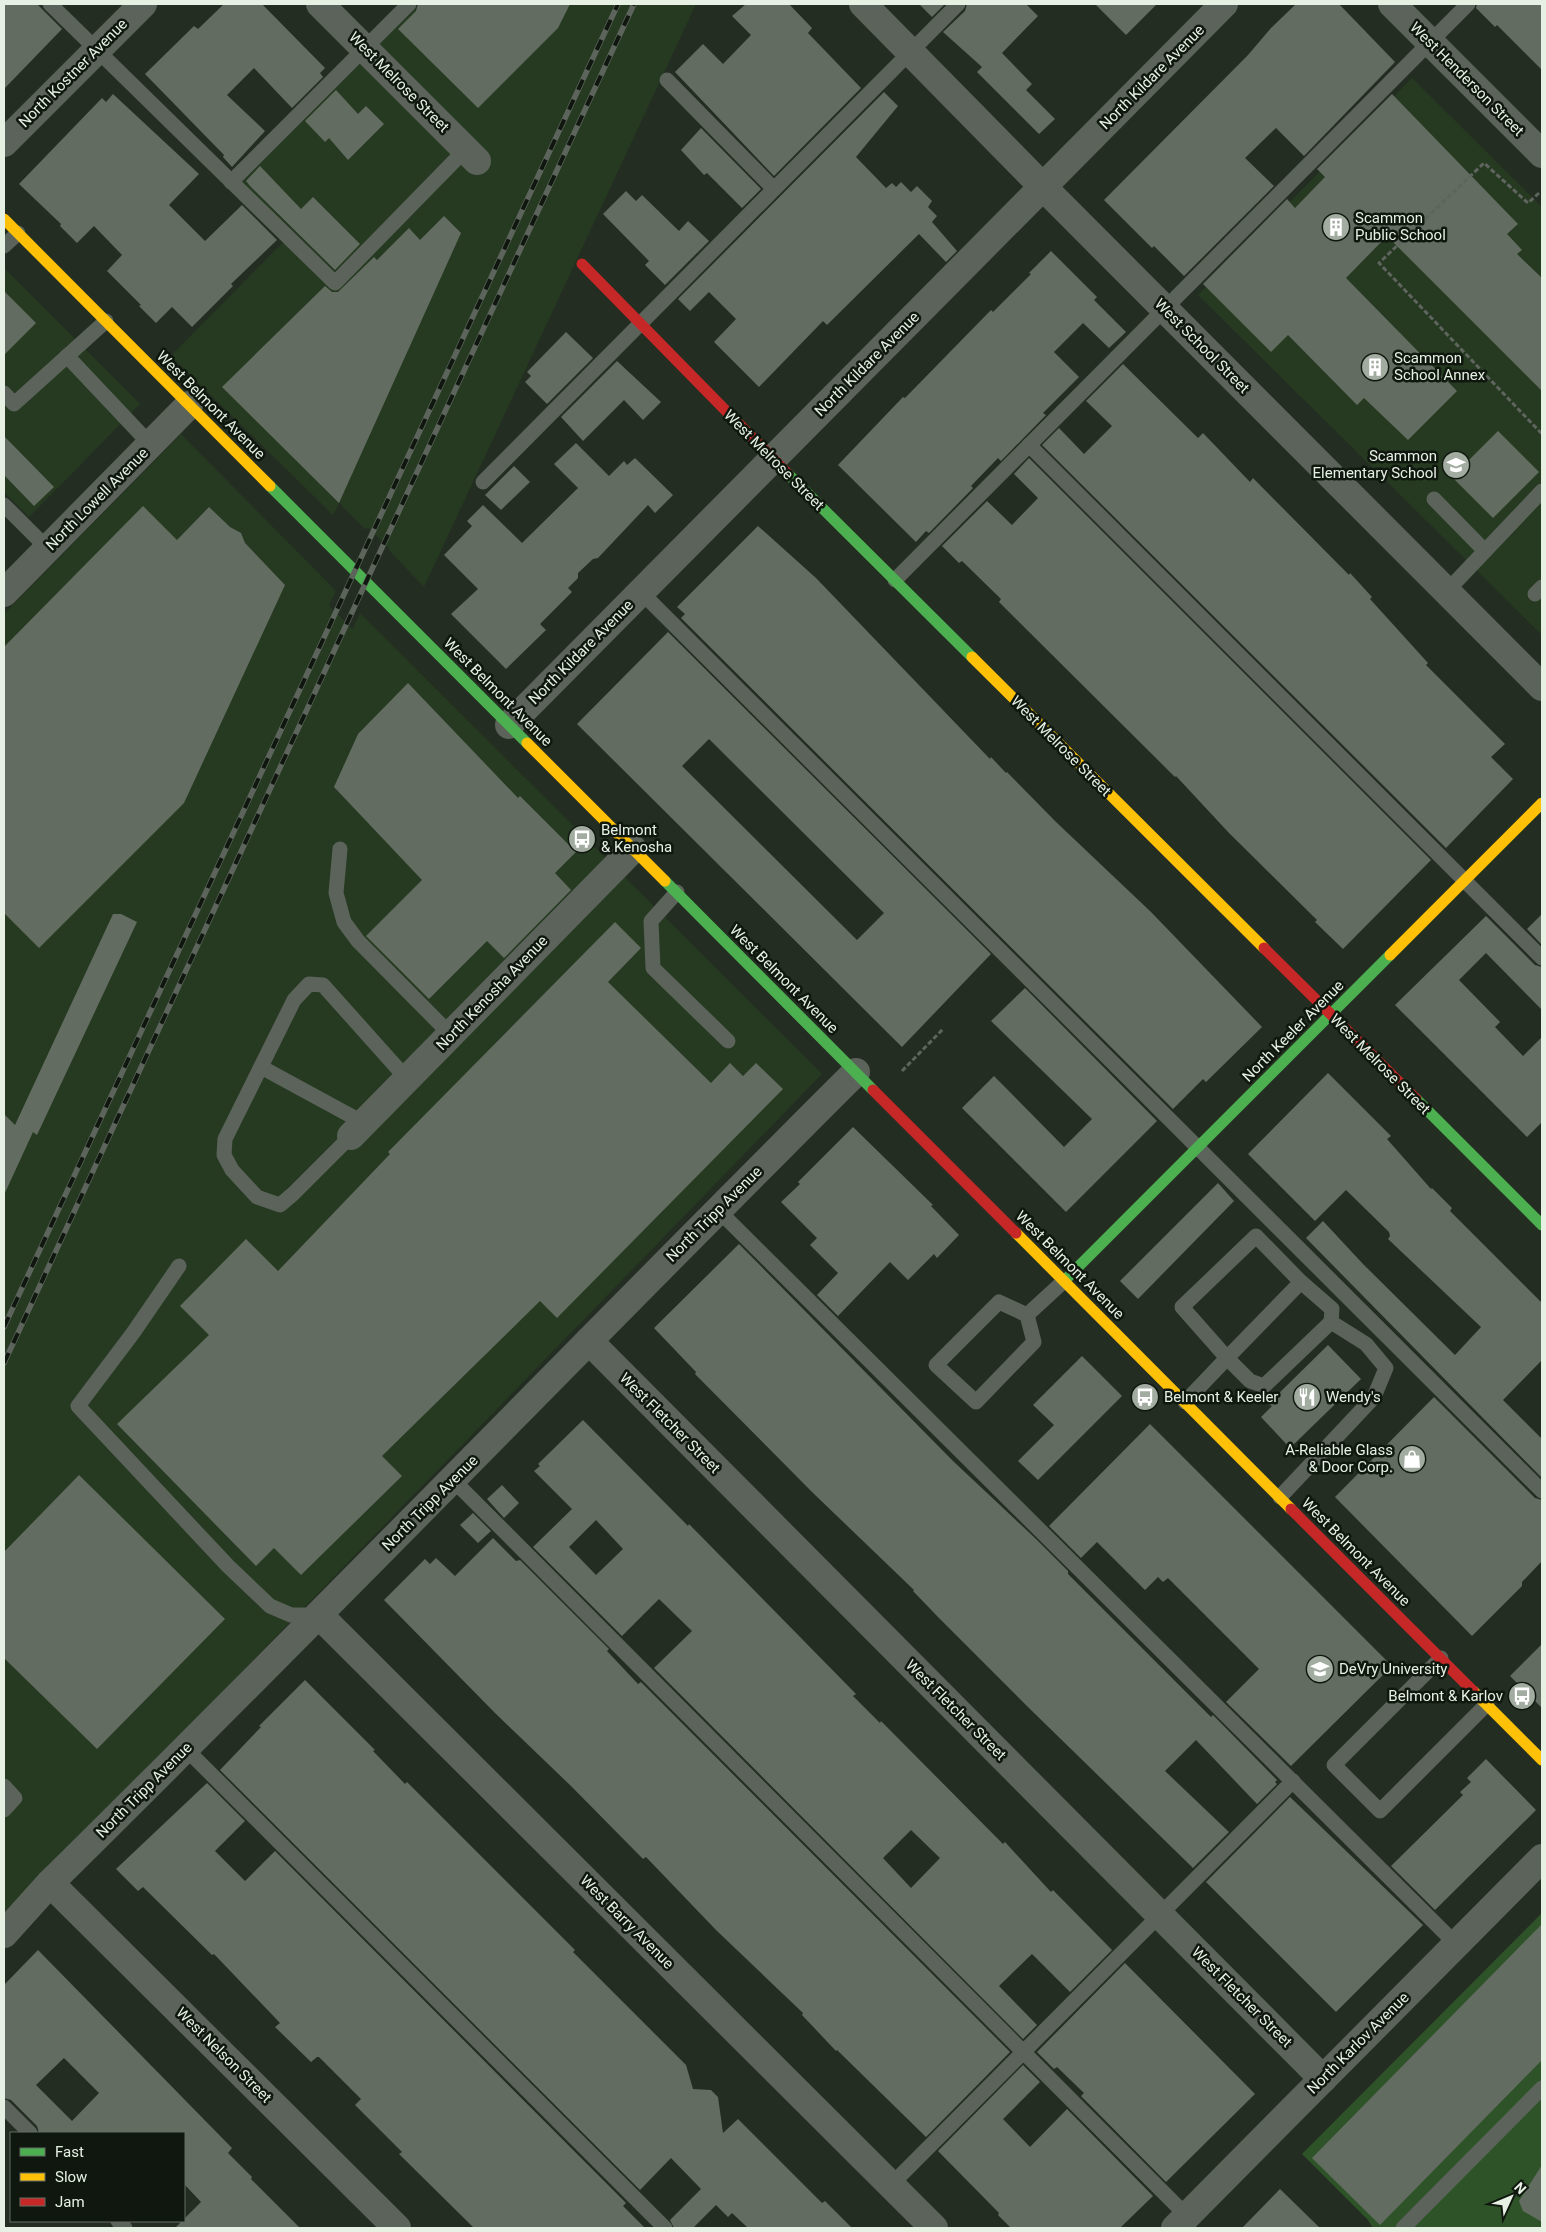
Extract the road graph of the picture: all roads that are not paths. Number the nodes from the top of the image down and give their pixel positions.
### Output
1 (50, 4) edge
2 (143, 4) edge
3 (320, 4) edge
4 (409, 4) edge
5 (863, 4) edge
6 (958, 4) edge
7 (1224, 4) edge
8 (1392, 4) edge
9 (1468, 4) edge
10 (1430, 42) junction
11 (364, 48) junction
12 (96, 50) junction
13 (911, 52) junction
14 (667, 80) dead end
15 (4, 143) edge
16 (1542, 154) edge
17 (471, 155) joint
18 (231, 182) junction
19 (1043, 187) junction
20 (774, 189) junction
21 (4, 219) edge
22 (18, 233) junction
23 (4, 246) edge
24 (582, 264) dead end
25 (1164, 308) junction
26 (106, 321) junction
27 (640, 324) junction
28 (67, 356) junction
29 (4, 393) edge
30 (190, 405) junction
31 (150, 444) junction
32 (1029, 445) junction
33 (773, 459) junction
34 (483, 482) dead end
35 (1542, 491) edge
36 (1434, 498) dead end
37 (4, 505) edge
38 (48, 549) junction
39 (1485, 551) junction
40 (895, 580) junction
41 (1447, 591) junction
42 (641, 592) junction
43 (4, 593) edge
44 (1542, 687) edge
45 (509, 725) junction
46 (1542, 803) edge
47 (340, 849) dead end
48 (633, 849) junction
49 (1465, 880) junction
50 (676, 892) junction
51 (1542, 958) edge
52 (1331, 1015) junction
53 (451, 1035) junction
54 (728, 1041) dead end
55 (261, 1066) junction
56 (856, 1072) junction
57 (407, 1079) junction
58 (358, 1130) junction
59 (1199, 1146) junction
60 (718, 1210) junction
61 (1542, 1226) edge
62 (179, 1266) dead end
63 (1064, 1281) junction
64 (1301, 1282) junction
65 (1027, 1315) junction
66 (1331, 1322) junction
67 (589, 1341) junction
68 (1227, 1358) junction
69 (1185, 1402) junction
70 (453, 1480) junction
71 (1542, 1491) edge
72 (1280, 1497) junction
73 (318, 1616) junction
74 (1441, 1658) junction
75 (1487, 1704) junction
76 (186, 1749) junction
77 (1542, 1760) edge
78 (1293, 1781) junction
79 (4, 1786) edge
80 (4, 1810) edge
81 (1542, 1858) edge
82 (50, 1883) junction
83 (1160, 1915) junction
84 (4, 1934) edge
85 (1456, 1944) junction
86 (1023, 2052) junction
87 (1323, 2079) junction
88 (1542, 2088) edge
89 (4, 2107) edge
90 (29, 2132) edge
91 (891, 2185) junction
92 (1181, 2222) edge
93 (397, 2228) edge
94 (665, 2228) edge
95 (934, 2228) edge
96 (1403, 2228) edge

1 - 12 lane
2 - 12 street, North Kostner Avenue
3 - 11 street, West Melrose Street
4 - 11 lane
5 - 13 street, West School Street
6 - 13 lane
7 - 19 street, North Kildare Avenue
8 - 10 street, West Henderson Street
9 - 10 lane
10 - 16 street, West Henderson Street
10 - 25 lane
11 - 17 street, West Melrose Street
11 - 18 lane
12 - 15 street, North Kostner Avenue
12 - 18 lane
13 - 19 street, West School Street
13 - 20 lane
14 - 20 lane
17 - 18 lane
19 - 25 street, West School Street
19 - 33 street, North Kildare Avenue
20 - 27 lane
21 - 22 main road, West Belmont Avenue
22 - 23 lane
22 - 26 main road, West Belmont Avenue
24 - 27 main road, West Melrose Street
25 - 32 lane
25 - 41 street, West School Street
26 - 28 lane
26 - 30 main road, West Belmont Avenue
27 - 33 main road, West Melrose Street
27 - 34 lane
28 - 29 lane
28 - 31 lane
30 - 31 street, North Lowell Avenue
30 - 45 main road, West Belmont Avenue
31 - 38 street, North Lowell Avenue
32 - 40 lane
32 - 49 lane
33 - 40 main road, West Melrose Street
33 - 42 street, North Kildare Avenue
35 - 39 lane
36 - 39 lane
37 - 38 lane
38 - 43 street, North Lowell Avenue
39 - 41 lane
40 - 52 main road, West Melrose Street
41 - 44 street, West School Street
42 - 45 street, North Kildare Avenue
42 - 59 lane
45 - 48 main road, West Belmont Avenue
46 - 49 main road, North Keeler Avenue
47 - 53 lane
48 - 50 main road, West Belmont Avenue
48 - 53 street, North Kenosha Avenue
49 - 51 lane
49 - 52 main road, North Keeler Avenue
50 - 54 lane
50 - 56 main road, West Belmont Avenue
52 - 59 main road, North Keeler Avenue
52 - 61 main road, West Melrose Street
53 - 57 street, North Kenosha Avenue
55 - 57 lane
55 - 58 lane
55 - 58 lane
56 - 60 street, North Tripp Avenue
56 - 63 main road, West Belmont Avenue
57 - 58 street, North Kenosha Avenue
59 - 63 main road, North Keeler Avenue
59 - 71 lane
60 - 67 street, North Tripp Avenue
60 - 78 lane
62 - 73 lane
63 - 65 lane
63 - 69 main road, West Belmont Avenue
64 - 66 lane
64 - 68 lane
64 - 68 lane
65 - 65 lane
66 - 68 lane
66 - 72 lane
67 - 70 street, North Tripp Avenue
67 - 83 street, West Fletcher Street
68 - 69 lane
69 - 72 main road, West Belmont Avenue
70 - 73 street, North Tripp Avenue
70 - 86 lane
72 - 74 main road, West Belmont Avenue
73 - 76 street, North Tripp Avenue
73 - 91 street, West Barry Avenue
74 - 75 main road, West Belmont Avenue
74 - 75 lane
75 - 77 main road, West Belmont Avenue
76 - 82 street, North Tripp Avenue
76 - 94 lane
78 - 83 lane
78 - 85 lane
79 - 80 lane
81 - 85 street, North Karlov Avenue
82 - 84 street, North Tripp Avenue
82 - 93 street, West Nelson Street
83 - 86 lane
83 - 87 street, West Fletcher Street
85 - 87 street, North Karlov Avenue
86 - 91 lane
86 - 92 lane
87 - 92 street, North Karlov Avenue
88 - 96 lane
89 - 90 lane
91 - 95 street, West Barry Avenue

